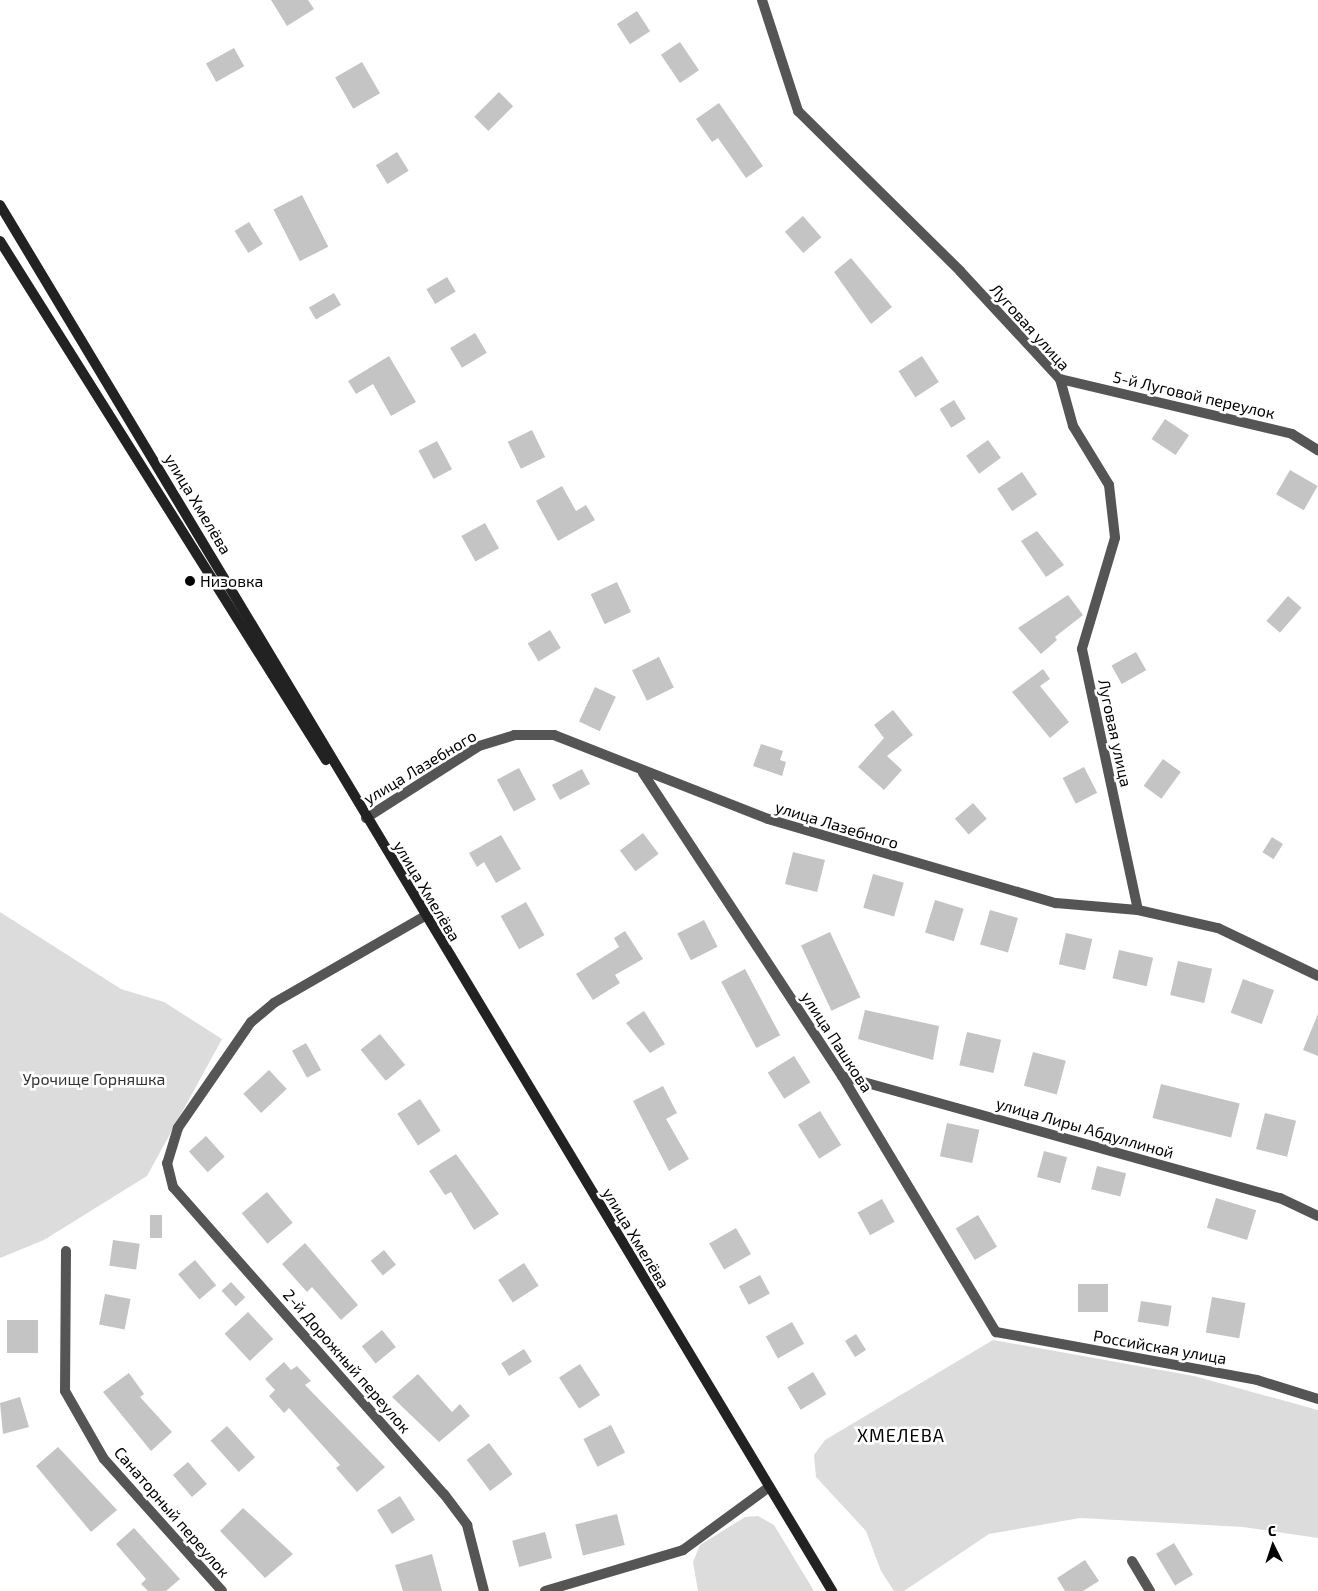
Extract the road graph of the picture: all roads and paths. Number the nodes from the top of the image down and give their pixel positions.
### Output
1 (762, 0) edge
2 (0, 205) edge
3 (0, 211) edge
4 (17, 233) junction
5 (0, 241) edge
6 (1060, 378) junction
7 (1318, 450) edge
8 (643, 773) junction
9 (366, 818) junction
10 (1138, 910) junction
11 (425, 916) junction
12 (1318, 976) edge
13 (842, 1076) junction
14 (1318, 1216) edge
15 (66, 1251) dead end
16 (996, 1332) joint
17 (1318, 1399) edge
18 (769, 1487) junction
19 (1132, 1561) dead end
20 (222, 1591) edge
21 (484, 1591) edge
22 (546, 1591) edge
23 (832, 1591) edge
24 (1150, 1591) edge

1 - 6 street, Луговая улица
2 - 4 main road, улица Хмелёва
3 - 4 main road
4 - 9 main road, улица Хмелёва
5 - 9 main road
6 - 7 street, 5-й Луговой переулок
6 - 10 street, Луговая улица
8 - 9 street, улица Лазебного
8 - 10 street, улица Лазебного
8 - 13 street, улица Пашкова
9 - 11 main road, улица Хмелёва
10 - 12 street, улица Лазебного
11 - 18 main road, улица Хмелёва
11 - 21 street, 2-й Дорожный переулок
13 - 14 street, улица Лиры Абдуллиной
13 - 16 street, улица Пашкова
15 - 20 street, Санаторный переулок
16 - 17 street, Российская улица
18 - 22 street
18 - 23 main road, улица Хмелёва
19 - 24 street

